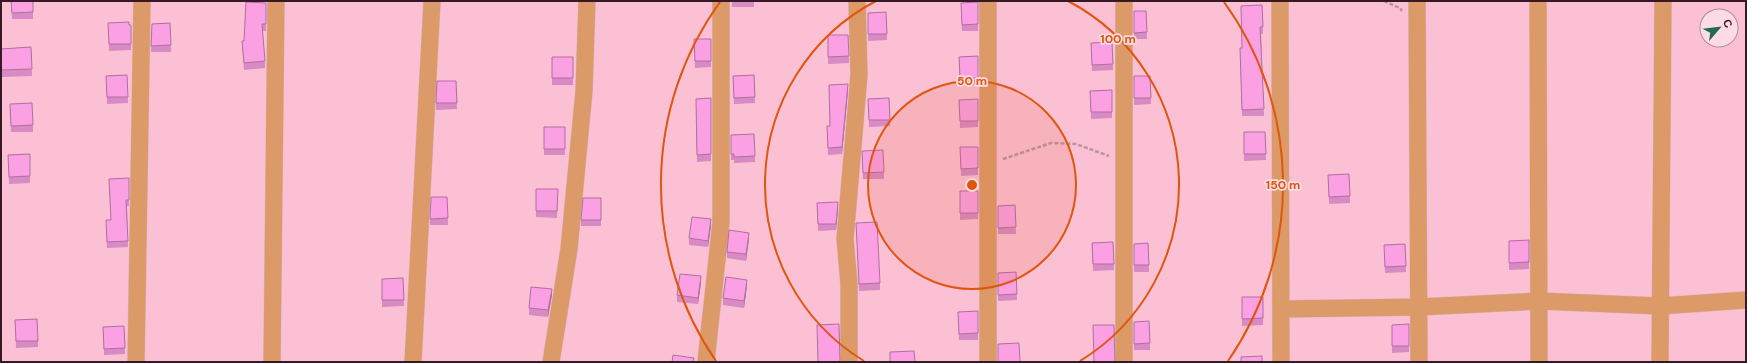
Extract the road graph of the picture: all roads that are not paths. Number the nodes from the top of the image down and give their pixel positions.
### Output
1 (142, 1) edge
2 (276, 1) edge
3 (432, 1) edge
4 (587, 1) edge
5 (721, 1) edge
6 (857, 1) edge
7 (988, 1) edge
8 (1124, 1) edge
9 (1280, 1) edge
10 (1416, 1) edge
11 (1538, 1) edge
12 (1663, 1) edge
13 (1746, 300) edge
14 (1539, 301) junction
15 (1660, 306) junction
16 (1419, 308) junction
17 (1281, 309) junction
18 (136, 362) edge
19 (272, 362) edge
20 (413, 362) edge
21 (551, 362) edge
22 (706, 362) edge
23 (849, 362) edge
24 (988, 362) edge
25 (1124, 362) edge
26 (1281, 362) edge
27 (1419, 362) edge
28 (1539, 362) edge
29 (1660, 362) edge

1 - 18 street
2 - 19 street
3 - 20 street
4 - 21 street
5 - 22 street
6 - 23 street
7 - 24 street
8 - 25 street
9 - 17 street
10 - 16 street
11 - 14 street
12 - 15 street
13 - 15 street
14 - 15 street
14 - 16 street
14 - 28 street
15 - 29 street
16 - 17 street
16 - 27 street
17 - 26 street

